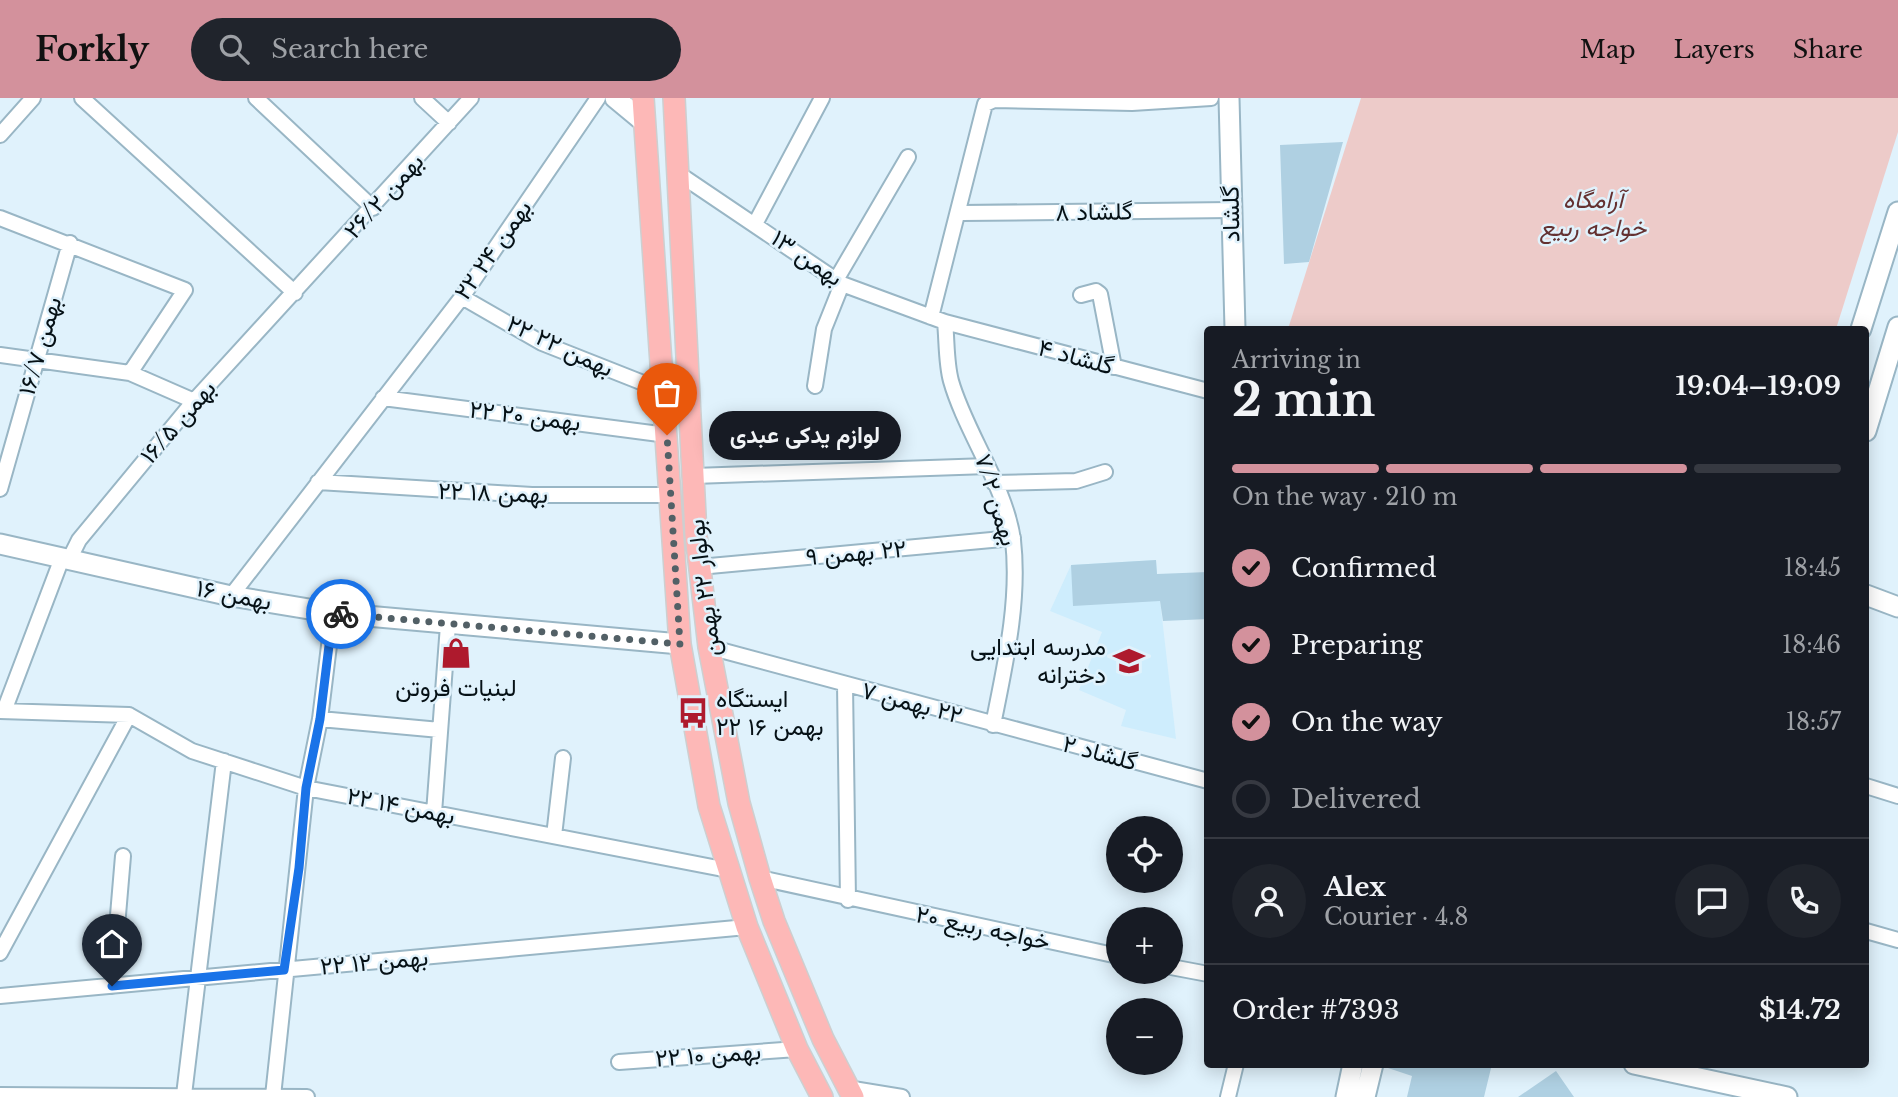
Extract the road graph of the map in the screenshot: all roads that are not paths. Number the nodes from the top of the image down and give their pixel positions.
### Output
1 (33, 98) edge
2 (82, 98) edge
3 (256, 98) edge
4 (422, 98) edge
5 (471, 98) edge
6 (598, 98) edge
7 (615, 98) edge
8 (643, 98) edge
9 (674, 98) edge
10 (822, 98) edge
11 (1211, 98) edge
12 (1229, 98) edge
13 (644, 122) junction
14 (449, 123) junction
15 (0, 135) edge
16 (908, 157) dead end
17 (679, 174) junction
18 (373, 208) junction
19 (1231, 209) junction
20 (959, 210) junction
21 (1898, 212) edge
22 (0, 218) edge
23 (755, 224) junction
24 (69, 243) junction
25 (839, 282) junction
26 (295, 293) junction
27 (1081, 295) dead end
28 (462, 297) junction
29 (938, 320) junction
30 (1235, 326) edge
31 (1862, 326) edge
32 (1898, 327) edge
33 (0, 355) edge
34 (36, 360) junction
35 (1114, 367) junction
36 (130, 373) junction
37 (815, 386) dead end
38 (661, 390) junction
39 (1204, 390) edge
40 (383, 398) junction
41 (194, 401) junction
42 (1869, 421) edge
43 (667, 435) junction
44 (988, 466) junction
45 (1105, 472) dead end
46 (694, 476) junction
47 (318, 482) junction
48 (994, 483) junction
49 (0, 489) edge
50 (669, 495) junction
51 (1013, 538) junction
52 (0, 544) edge
53 (66, 559) junction
54 (699, 567) junction
55 (1869, 595) edge
56 (231, 596) junction
57 (1898, 607) edge
58 (333, 613) junction
59 (448, 625) junction
60 (680, 644) junction
61 (709, 647) junction
62 (845, 684) junction
63 (2, 711) edge
64 (129, 715) junction
65 (320, 719) junction
66 (993, 725) junction
67 (440, 730) junction
68 (563, 758) dead end
69 (224, 761) junction
70 (1204, 780) edge
71 (1869, 787) edge
72 (306, 788) junction
73 (1898, 796) edge
74 (434, 813) junction
75 (554, 836) junction
76 (123, 856) dead end
77 (728, 870) junction
78 (760, 878) junction
79 (848, 900) junction
80 (747, 927) junction
81 (1869, 932) edge
82 (1898, 940) edge
83 (0, 953) edge
84 (1106, 954) edge
85 (1183, 969) edge
86 (284, 970) junction
87 (1204, 973) edge
88 (198, 978) junction
89 (112, 986) junction
90 (0, 996) edge
91 (797, 1049) junction
92 (619, 1062) dead end
93 (1236, 1068) edge
94 (1352, 1068) edge
95 (1372, 1068) edge
96 (1653, 1068) edge
97 (850, 1092) edge
98 (0, 1096) edge
99 (82, 1096) edge
100 (184, 1096) edge
101 (273, 1096) edge
102 (307, 1097) edge
103 (821, 1097) edge
104 (902, 1097) edge
105 (1228, 1097) edge
106 (1346, 1097) edge
107 (1365, 1097) edge
108 (1787, 1097) edge

1 - 15 street
2 - 26 street
3 - 18 street
4 - 14 street
5 - 14 street, بهمن ۲۶/۲
6 - 28 street, ۲۲ بهمن ۲۴
7 - 13 street
8 - 13 main road, بولوار ۲۲ بهمن
9 - 17 main road, بولوار ۲۲ بهمن
10 - 23 street
11 - 20 street
12 - 19 street, گلشاد
13 - 38 main road, بولوار ۲۲ بهمن
14 - 18 street, بهمن ۲۶/۲
16 - 25 street
17 - 23 street, بهمن ۱۳
17 - 46 main road, بولوار ۲۲ بهمن
18 - 26 street, بهمن ۲۶/۲
19 - 20 street, گلشاد ۸
19 - 30 street, گلشاد
20 - 29 street
21 - 31 street
22 - 24 street
23 - 25 street, بهمن ۱۳
24 - 34 street, بهمن ۱۶/۷
24 - 36 street
25 - 29 street, بهمن ۱۳
25 - 37 street
26 - 41 street, بهمن ۱۶/۵
27 - 35 street
28 - 38 street, ۲۲ بهمن ۲۲
28 - 40 street, ۲۲ بهمن ۲۴
29 - 35 street, گلشاد ۴
29 - 44 street, بهمن ۷/۲
32 - 42 street
33 - 34 street
34 - 36 street
34 - 49 street, بهمن ۱۶/۷
35 - 39 street, گلشاد ۴
36 - 41 street
38 - 43 main road, بولوار ۲۲ بهمن
40 - 43 street, ۲۲ بهمن ۲۰
40 - 47 street, ۲۲ بهمن ۲۴
41 - 53 street, بهمن ۱۶/۵
43 - 50 main road, بولوار ۲۲ بهمن
44 - 46 street
44 - 48 street, بهمن ۷/۲
45 - 48 street
46 - 54 main road, بولوار ۲۲ بهمن
47 - 50 street, ۲۲ بهمن ۱۸
47 - 56 street, ۲۲ بهمن ۲۴
48 - 51 street, بهمن ۷/۲
50 - 60 main road, بولوار ۲۲ بهمن
51 - 54 street, ٢٢ بهمن ۹
51 - 66 street, بهمن ۷/۲
52 - 53 street, بهمن ۱۶
53 - 56 street, بهمن ۱۶
53 - 63 street, بهمن ۱۶/۵
54 - 61 main road, بولوار ۲۲ بهمن
55 - 57 street
56 - 58 street, بهمن ۱۶
58 - 59 street, بهمن ۱۶
58 - 65 street
59 - 60 street, بهمن ۱۶
59 - 67 street
60 - 77 main road, بولوار ۲۲ بهمن
61 - 62 street, ٢٢ بهمن ٧
61 - 78 main road, بولوار ۲۲ بهمن
62 - 66 street, ٢٢ بهمن ٧
62 - 79 street
63 - 64 street, ۲۲ بهمن ۱۴
64 - 69 street, ۲۲ بهمن ۱۴
64 - 83 street
65 - 67 street
65 - 72 street
66 - 70 street, گلشاد ۲
67 - 74 street
68 - 75 street
69 - 72 street, ۲۲ بهمن ۱۴
69 - 88 street
71 - 73 street
72 - 74 street, ۲۲ بهمن ۱۴
72 - 86 street
74 - 75 street, ۲۲ بهمن ۱۴
75 - 77 street, ۲۲ بهمن ۱۴
76 - 89 street
77 - 80 main road, بولوار ۲۲ بهمن
78 - 79 street, خواجه ربیع ۲۰
78 - 97 main road, بولوار ۲۲ بهمن
79 - 84 street, خواجه ربیع ۲۰
80 - 86 street, ۲۲ بهمن ۱۲
80 - 91 main road, بولوار ۲۲ بهمن
81 - 82 street
85 - 87 street
86 - 88 street, ۲۲ بهمن ۱۲
86 - 101 street
88 - 89 street, ۲۲ بهمن ۱۲
88 - 100 street
89 - 90 street, ۲۲ بهمن ۱۲
91 - 92 street, ۲۲ بهمن ۱۰
91 - 103 main road, بولوار ۲۲ بهمن
93 - 105 street
94 - 106 street
95 - 107 street
96 - 108 street
97 - 104 street
98 - 99 street
99 - 100 street
100 - 101 street
101 - 102 street

